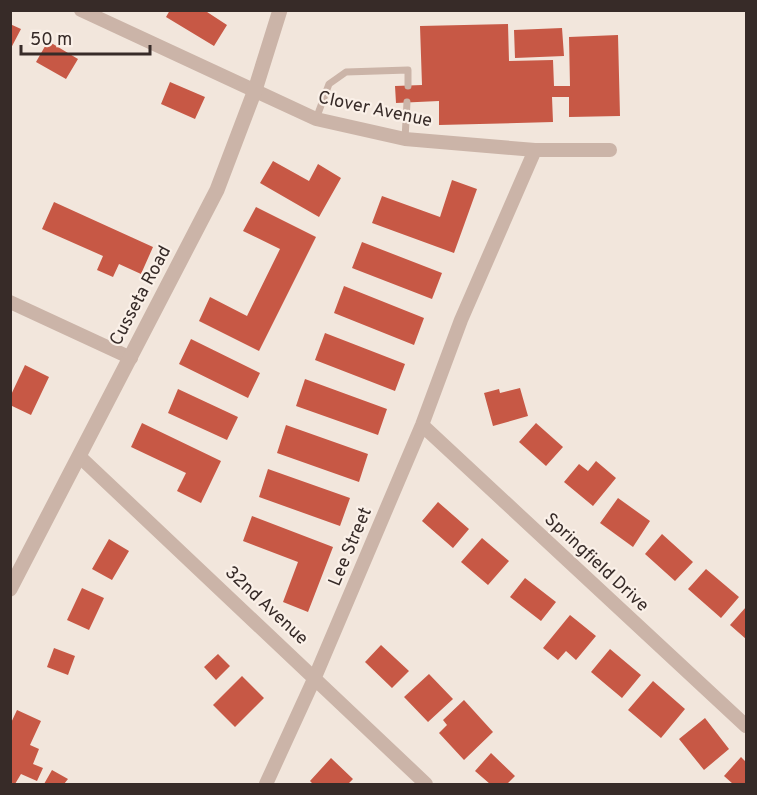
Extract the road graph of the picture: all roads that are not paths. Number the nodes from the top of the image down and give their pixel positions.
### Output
1 (81, 10) edge
2 (280, 10) edge
3 (408, 86) dead end
4 (255, 90) junction
5 (407, 102) dead end
6 (316, 119) junction
7 (405, 139) junction
8 (535, 150) junction
9 (610, 150) dead end
10 (10, 302) edge
11 (131, 358) junction
12 (422, 425) junction
13 (80, 457) junction
14 (10, 589) edge
15 (315, 677) junction
16 (747, 726) edge
17 (266, 784) edge
18 (426, 784) edge

1 - 4 street, Clover Avenue
2 - 4 street, Cusseta Road
3 - 6 lane
4 - 6 street, Clover Avenue
4 - 11 street, Cusseta Road
5 - 7 lane
6 - 7 street, Clover Avenue
7 - 8 street, Clover Avenue
8 - 9 street, Clover Avenue
8 - 12 street, Lee Street
10 - 11 street
11 - 13 street, Cusseta Road
12 - 15 street, Lee Street
12 - 16 street, Springfield Drive
13 - 14 street, Cusseta Road
13 - 15 street, 32nd Avenue
15 - 17 street, Lee Street
15 - 18 street, 32nd Avenue

